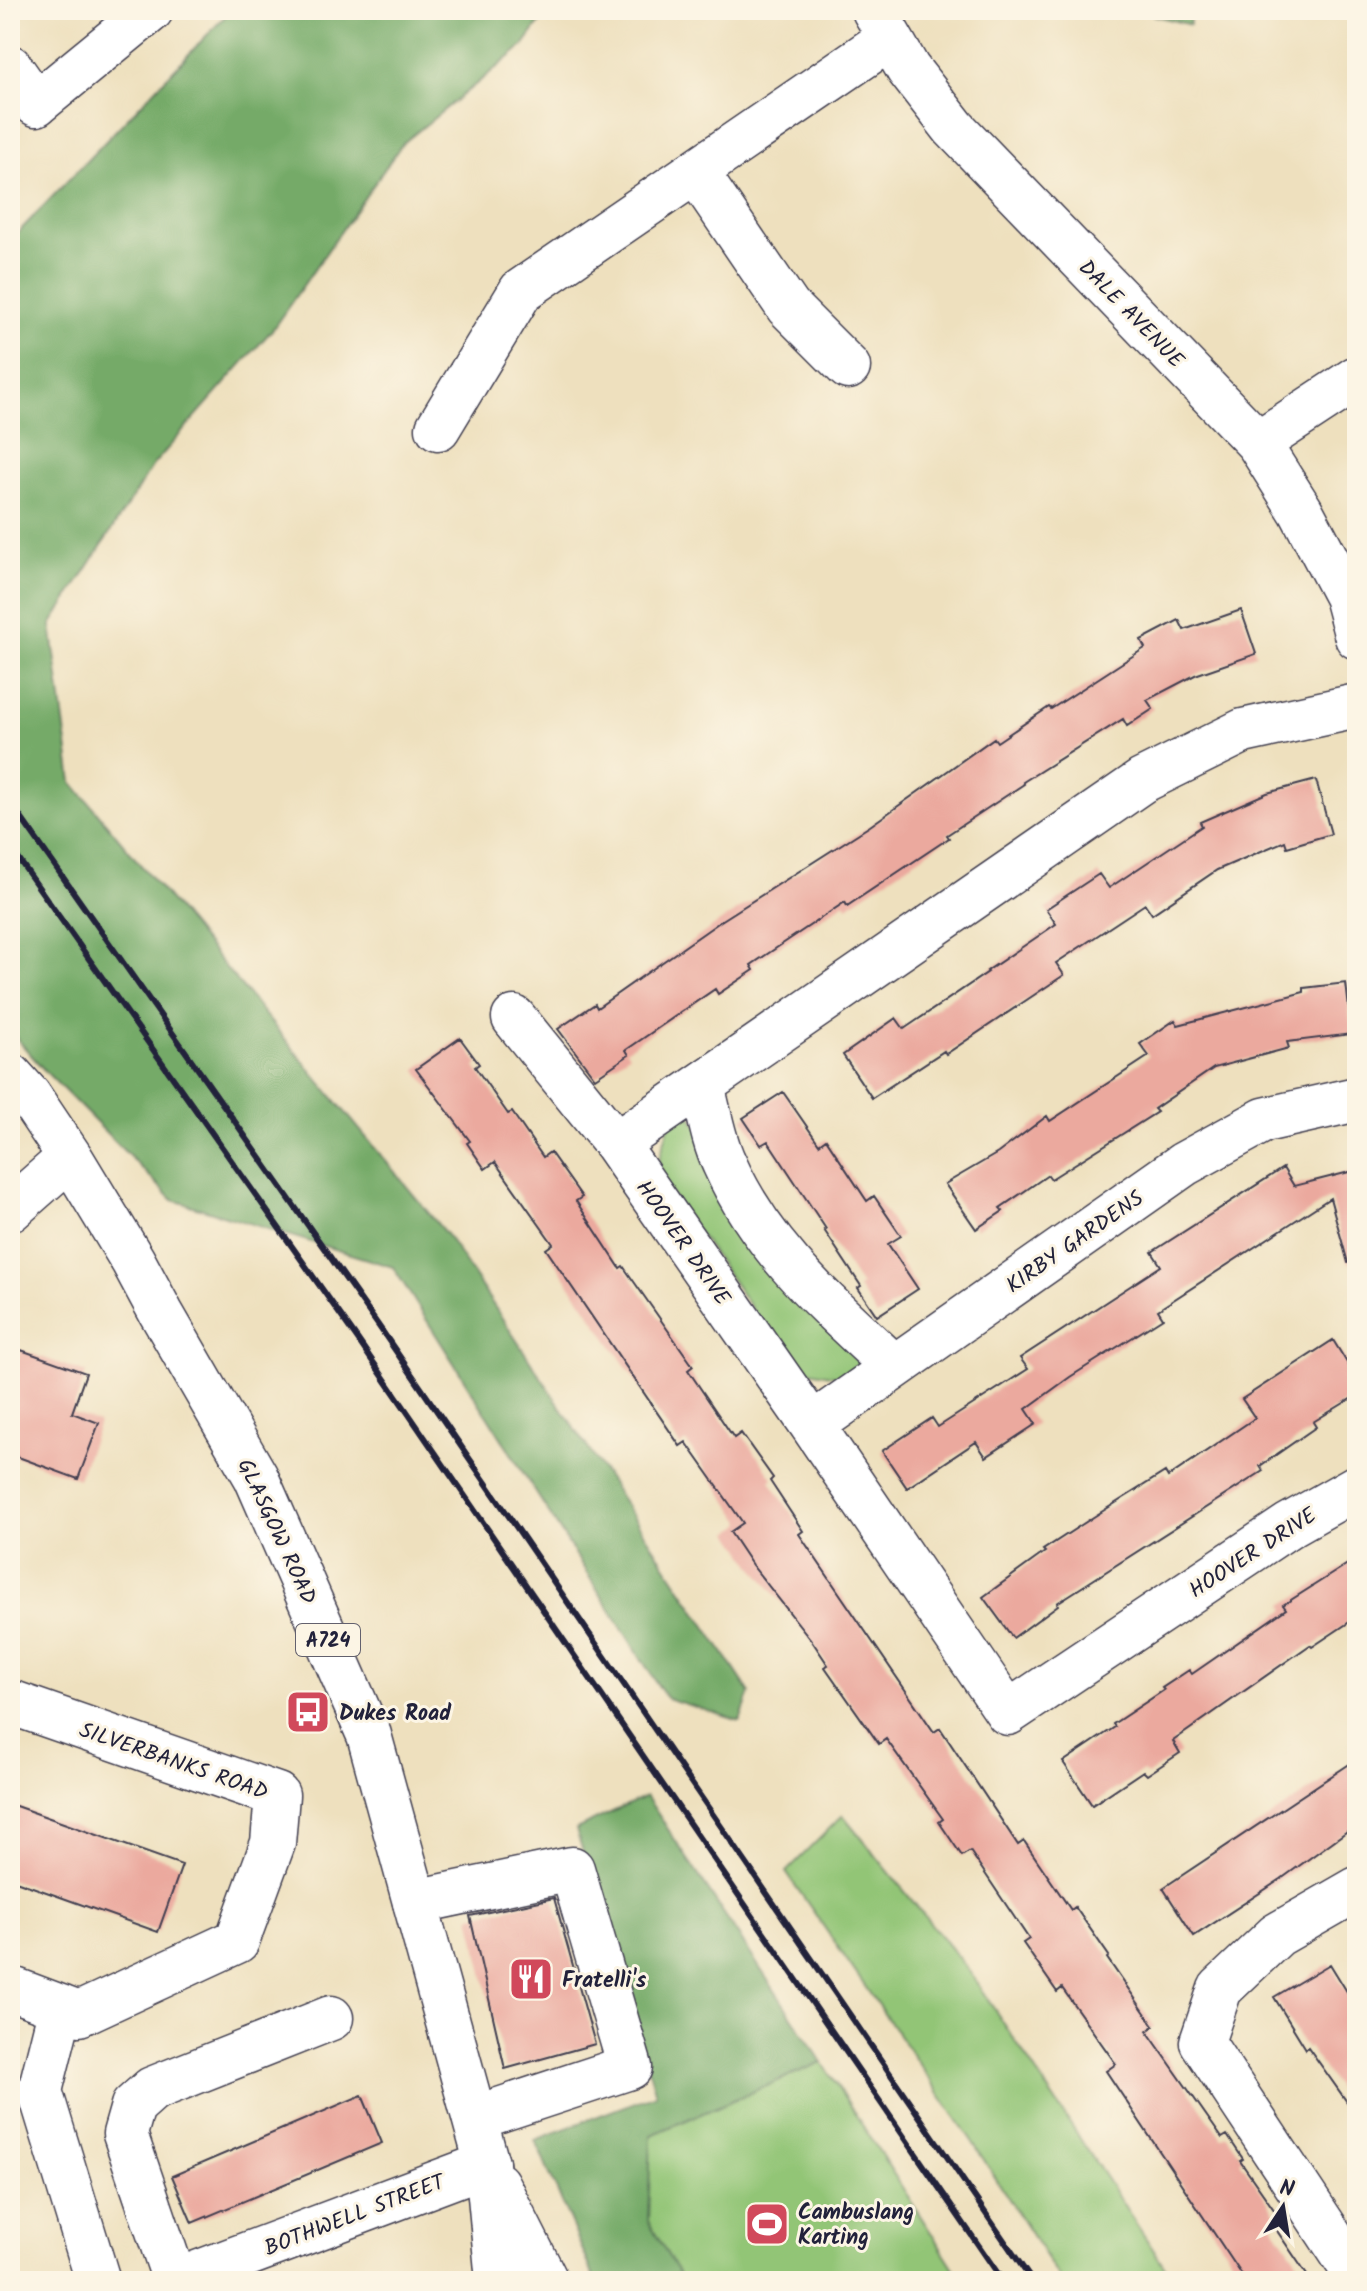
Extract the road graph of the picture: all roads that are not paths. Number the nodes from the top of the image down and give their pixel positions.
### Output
1 (151, 10) edge
2 (882, 24) edge
3 (10, 67) edge
4 (696, 172) junction
5 (848, 367) dead end
6 (1357, 378) edge
7 (438, 428) dead end
8 (1258, 443) junction
9 (1357, 637) edge
10 (1357, 706) edge
11 (514, 1018) dead end
12 (10, 1075) edge
13 (702, 1086) junction
14 (1357, 1099) edge
15 (616, 1144) junction
16 (70, 1157) junction
17 (10, 1210) edge
18 (893, 1366) junction
19 (812, 1425) junction
20 (1357, 1487) edge
21 (10, 1702) edge
22 (1357, 1889) edge
23 (415, 1902) junction
24 (10, 1988) edge
25 (61, 2007) junction
26 (331, 2018) dead end
27 (475, 2118) junction
28 (487, 2164) junction
29 (1357, 2276) edge
30 (98, 2281) edge
31 (176, 2281) edge
32 (498, 2281) edge
33 (546, 2281) edge

1 - 3 street
2 - 4 street
2 - 8 street, DALE AVENUE
4 - 5 street
4 - 7 street
6 - 8 street
8 - 9 street, DALE AVENUE
10 - 13 street
11 - 15 street, HOOVER DRIVE
12 - 16 street, A724
13 - 15 street
13 - 18 street
14 - 18 street, KIRBY GARDENS
15 - 19 street, HOOVER DRIVE
16 - 17 street
16 - 23 street, GLASGOW ROAD / A724
18 - 19 street, KIRBY GARDENS
19 - 20 street, HOOVER DRIVE
21 - 25 street, SILVERBANKS ROAD
22 - 29 street
23 - 27 street, GLASGOW ROAD / A724
23 - 27 street
24 - 25 street, SILVERBANKS ROAD
25 - 30 street
26 - 31 street
27 - 28 street, GLASGOW ROAD / A724
28 - 31 street, BOTHWELL STREET
28 - 32 street, GLASGOW ROAD / A724
28 - 33 street, GLASGOW ROAD / A724

